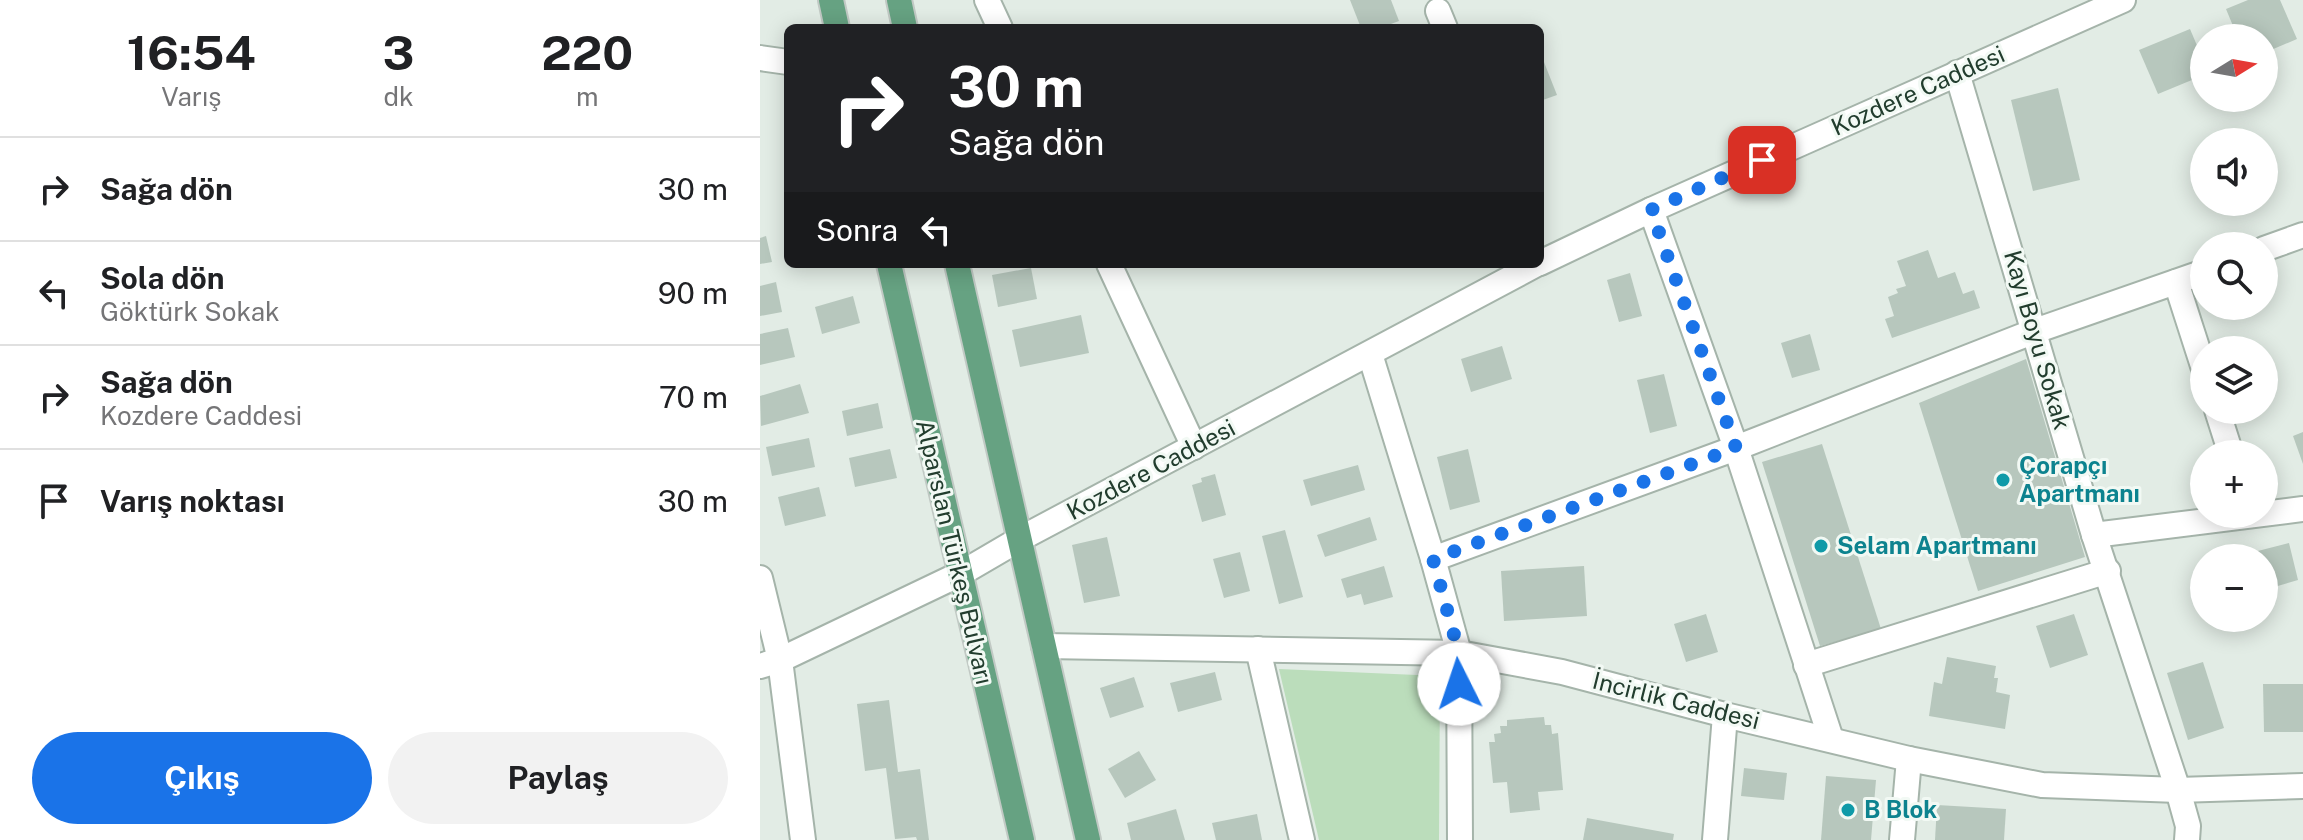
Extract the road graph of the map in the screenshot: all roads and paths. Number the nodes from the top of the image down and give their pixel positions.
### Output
1 (831, 0) edge
2 (899, 0) edge
3 (987, 0) edge
4 (2123, 0) edge
5 (836, 24) edge
6 (904, 24) edge
7 (998, 24) edge
8 (760, 58) edge
9 (784, 61) edge
10 (1957, 73) junction
11 (1651, 210) junction
12 (2303, 235) edge
13 (2278, 244) edge
14 (1544, 257) edge
15 (890, 268) edge
16 (958, 268) edge
17 (1111, 268) edge
18 (1524, 268) edge
19 (2190, 277) edge
20 (2176, 282) junction
21 (2035, 331) junction
22 (2193, 336) edge
23 (1370, 354) junction
24 (1194, 447) junction
25 (1736, 448) junction
26 (2303, 509) edge
27 (2278, 512) edge
28 (2190, 523) edge
29 (2094, 535) junction
30 (1018, 540) junction
31 (1433, 559) junction
32 (2108, 571) junction
33 (960, 574) junction
34 (760, 578) edge
35 (1044, 646) junction
36 (1258, 649) junction
37 (1459, 653) junction
38 (770, 663) edge
39 (1806, 665) junction
40 (1725, 715) junction
41 (1831, 739) junction
42 (1909, 759) junction
43 (2303, 786) edge
44 (2178, 790) junction
45 (803, 840) edge
46 (1022, 840) edge
47 (1088, 840) edge
48 (1302, 840) edge
49 (1460, 840) edge
50 (1715, 840) edge
51 (1902, 840) edge
52 (2187, 840) edge

1 - 5 main road
2 - 6 main road
3 - 7 street
4 - 10 street, Kozdere Caddesi
8 - 9 street
10 - 11 street, Kozdere Caddesi
10 - 21 street, Kayı Boyu Sokak
11 - 14 street, Kozdere Caddesi
11 - 25 street
12 - 13 street
15 - 33 main road, Alparslan Türkeş Bulvarı
16 - 30 main road
17 - 24 street
18 - 23 street, Kozdere Caddesi
19 - 20 street
20 - 21 street
20 - 22 street
21 - 25 street
21 - 29 street, Kayı Boyu Sokak
23 - 24 street, Kozdere Caddesi
23 - 31 street
24 - 30 street, Kozdere Caddesi
25 - 31 street
25 - 39 street
26 - 27 street
28 - 29 street
29 - 32 street, Kayı Boyu Sokak
30 - 33 street, Kozdere Caddesi
30 - 35 main road
31 - 37 street
32 - 39 street
32 - 44 street, Kayı Boyu Sokak
33 - 38 street, Kozdere Caddesi
33 - 46 main road, Alparslan Türkeş Bulvarı
34 - 38 street
35 - 36 street, İncirlik Caddesi
35 - 47 main road
36 - 37 street, İncirlik Caddesi
36 - 48 street
37 - 40 street, İncirlik Caddesi
37 - 49 street
38 - 45 street
39 - 41 street
40 - 41 street, İncirlik Caddesi
40 - 50 street
41 - 42 street, İncirlik Caddesi
42 - 44 street, İncirlik Caddesi
42 - 51 street
43 - 44 street, İncirlik Caddesi
44 - 52 street, Kayı Boyu Sokak

